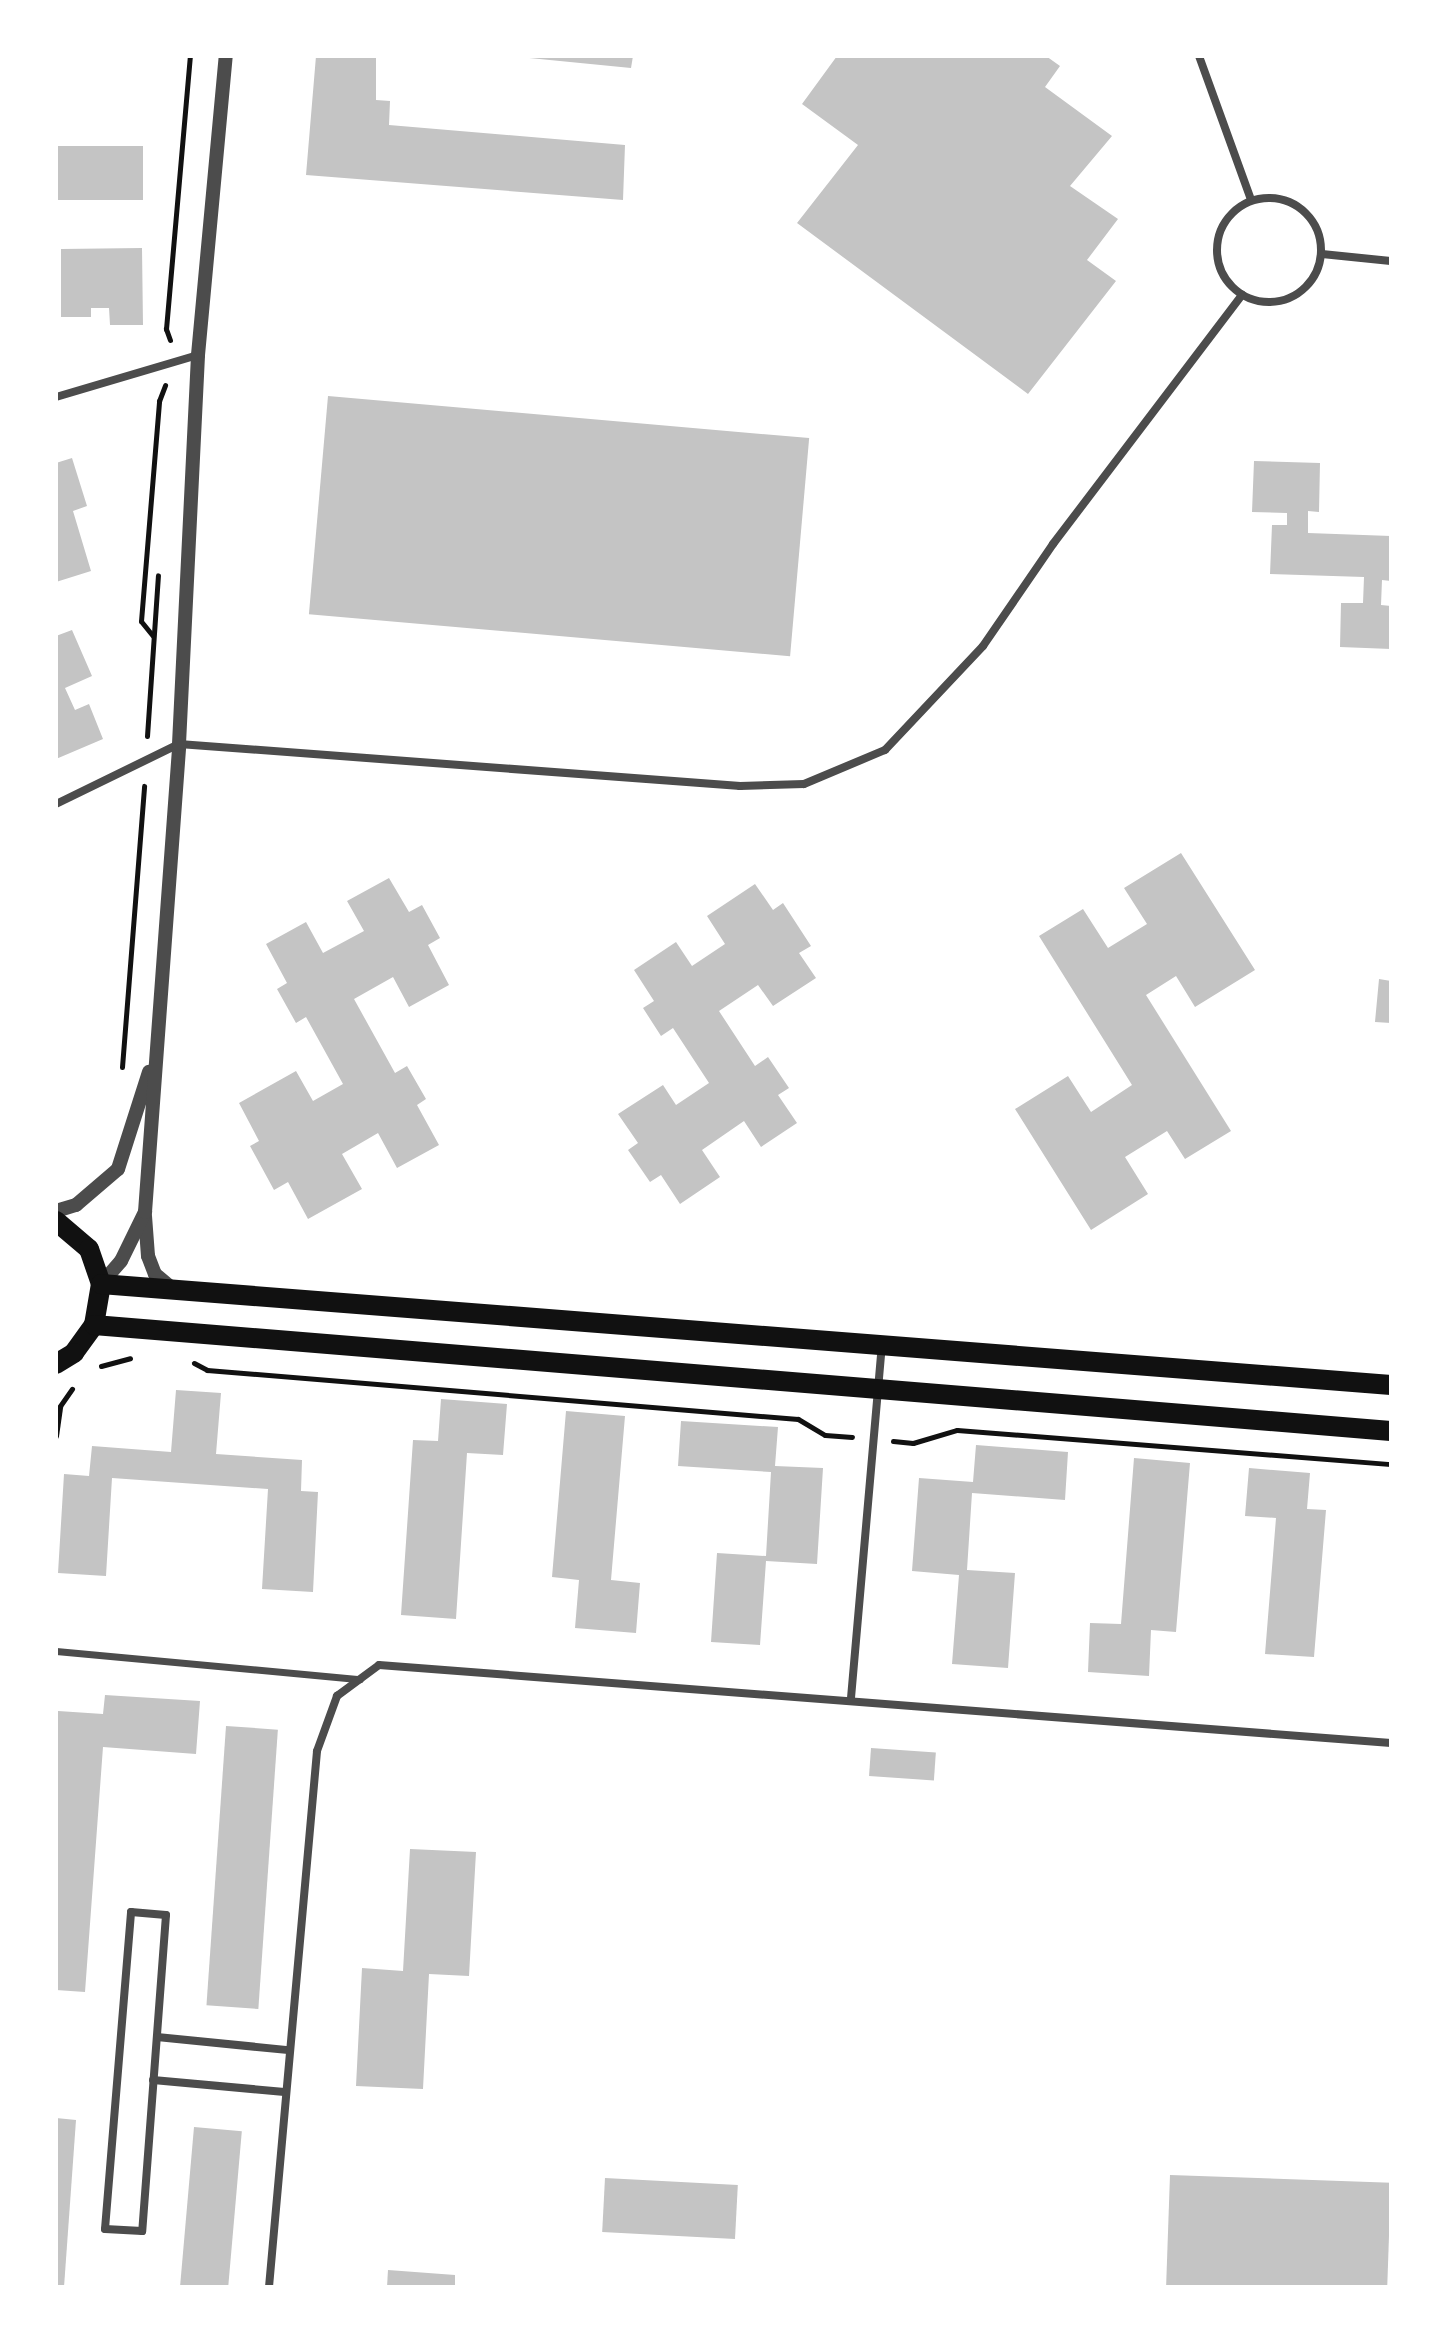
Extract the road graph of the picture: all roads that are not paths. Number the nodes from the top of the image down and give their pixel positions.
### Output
1 (226, 56) edge
2 (1199, 56) edge
3 (1251, 200) junction
4 (1322, 254) junction
5 (1391, 261) edge
6 (1242, 295) junction
7 (198, 355) junction
8 (56, 397) edge
9 (179, 744) junction
10 (56, 804) edge
11 (156, 1044) junction
12 (56, 1211) edge
13 (145, 1212) junction
14 (56, 1221) edge
15 (101, 1284) junction
16 (174, 1290) junction
17 (94, 1325) junction
18 (882, 1345) junction
19 (56, 1364) edge
20 (1391, 1385) edge
21 (877, 1389) junction
22 (1391, 1431) edge
23 (56, 1651) edge
24 (360, 1679) junction
25 (851, 1698) junction
26 (1391, 1743) edge
27 (157, 2037) junction
28 (288, 2050) junction
29 (153, 2080) junction
30 (284, 2092) junction
31 (269, 2287) edge

1 - 7 street
2 - 3 street
3 - 4 street
3 - 6 street
4 - 5 street
4 - 6 street
6 - 9 street
7 - 8 street
7 - 9 street
9 - 10 street
9 - 11 street
11 - 12 street
11 - 13 street
13 - 15 street
13 - 16 street
14 - 15 main road
15 - 16 main road
15 - 17 main road
16 - 18 main road
17 - 19 main road
17 - 21 main road
18 - 20 main road
18 - 21 street
21 - 22 main road
21 - 25 street
23 - 24 street
24 - 25 street
24 - 28 street
25 - 26 street
27 - 28 street
27 - 29 street
27 - 29 street
28 - 30 street
29 - 30 street
30 - 31 street

